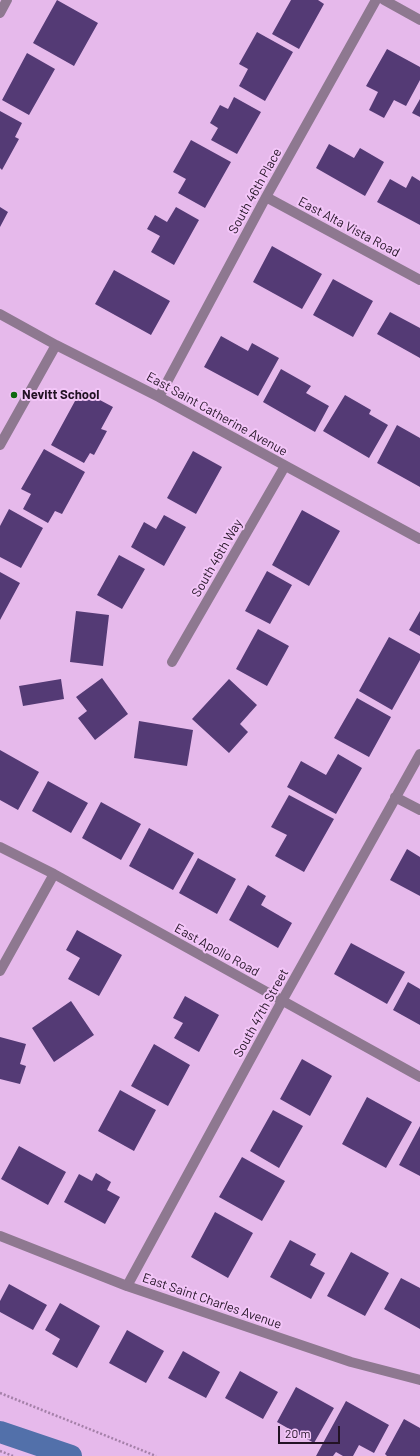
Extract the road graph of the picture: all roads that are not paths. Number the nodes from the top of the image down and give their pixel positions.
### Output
1 (7, 0) edge
2 (376, 0) edge
3 (384, 0) edge
4 (0, 13) edge
5 (420, 20) edge
6 (266, 197) junction
7 (420, 280) edge
8 (0, 314) edge
9 (56, 345) junction
10 (159, 397) junction
11 (0, 445) edge
12 (285, 466) junction
13 (420, 539) edge
14 (172, 662) dead end
15 (420, 754) edge
16 (395, 797) junction
17 (420, 810) edge
18 (0, 847) edge
19 (54, 874) junction
20 (0, 971) edge
21 (282, 1001) junction
22 (420, 1077) edge
23 (0, 1236) edge
24 (127, 1286) junction
25 (420, 1380) edge

1 - 4 street
2 - 6 street, South 46th Place
3 - 5 street
6 - 7 street, East Alta Vista Road
6 - 10 street, South 46th Place
8 - 9 street, East Saint Catherine Avenue
9 - 10 street, East Saint Catherine Avenue
9 - 11 street
10 - 12 street, East Saint Catherine Avenue
12 - 13 street, East Saint Catherine Avenue
12 - 14 street, South 46th Way
15 - 16 street, South 47th Street
16 - 17 street
16 - 21 street, South 47th Street
18 - 19 street, East Apollo Road
19 - 20 street
19 - 21 street, East Apollo Road
21 - 22 street, East Apollo Road
21 - 24 street, South 47th Street
23 - 24 street, East Saint Charles Avenue
24 - 25 street, East Saint Charles Avenue

